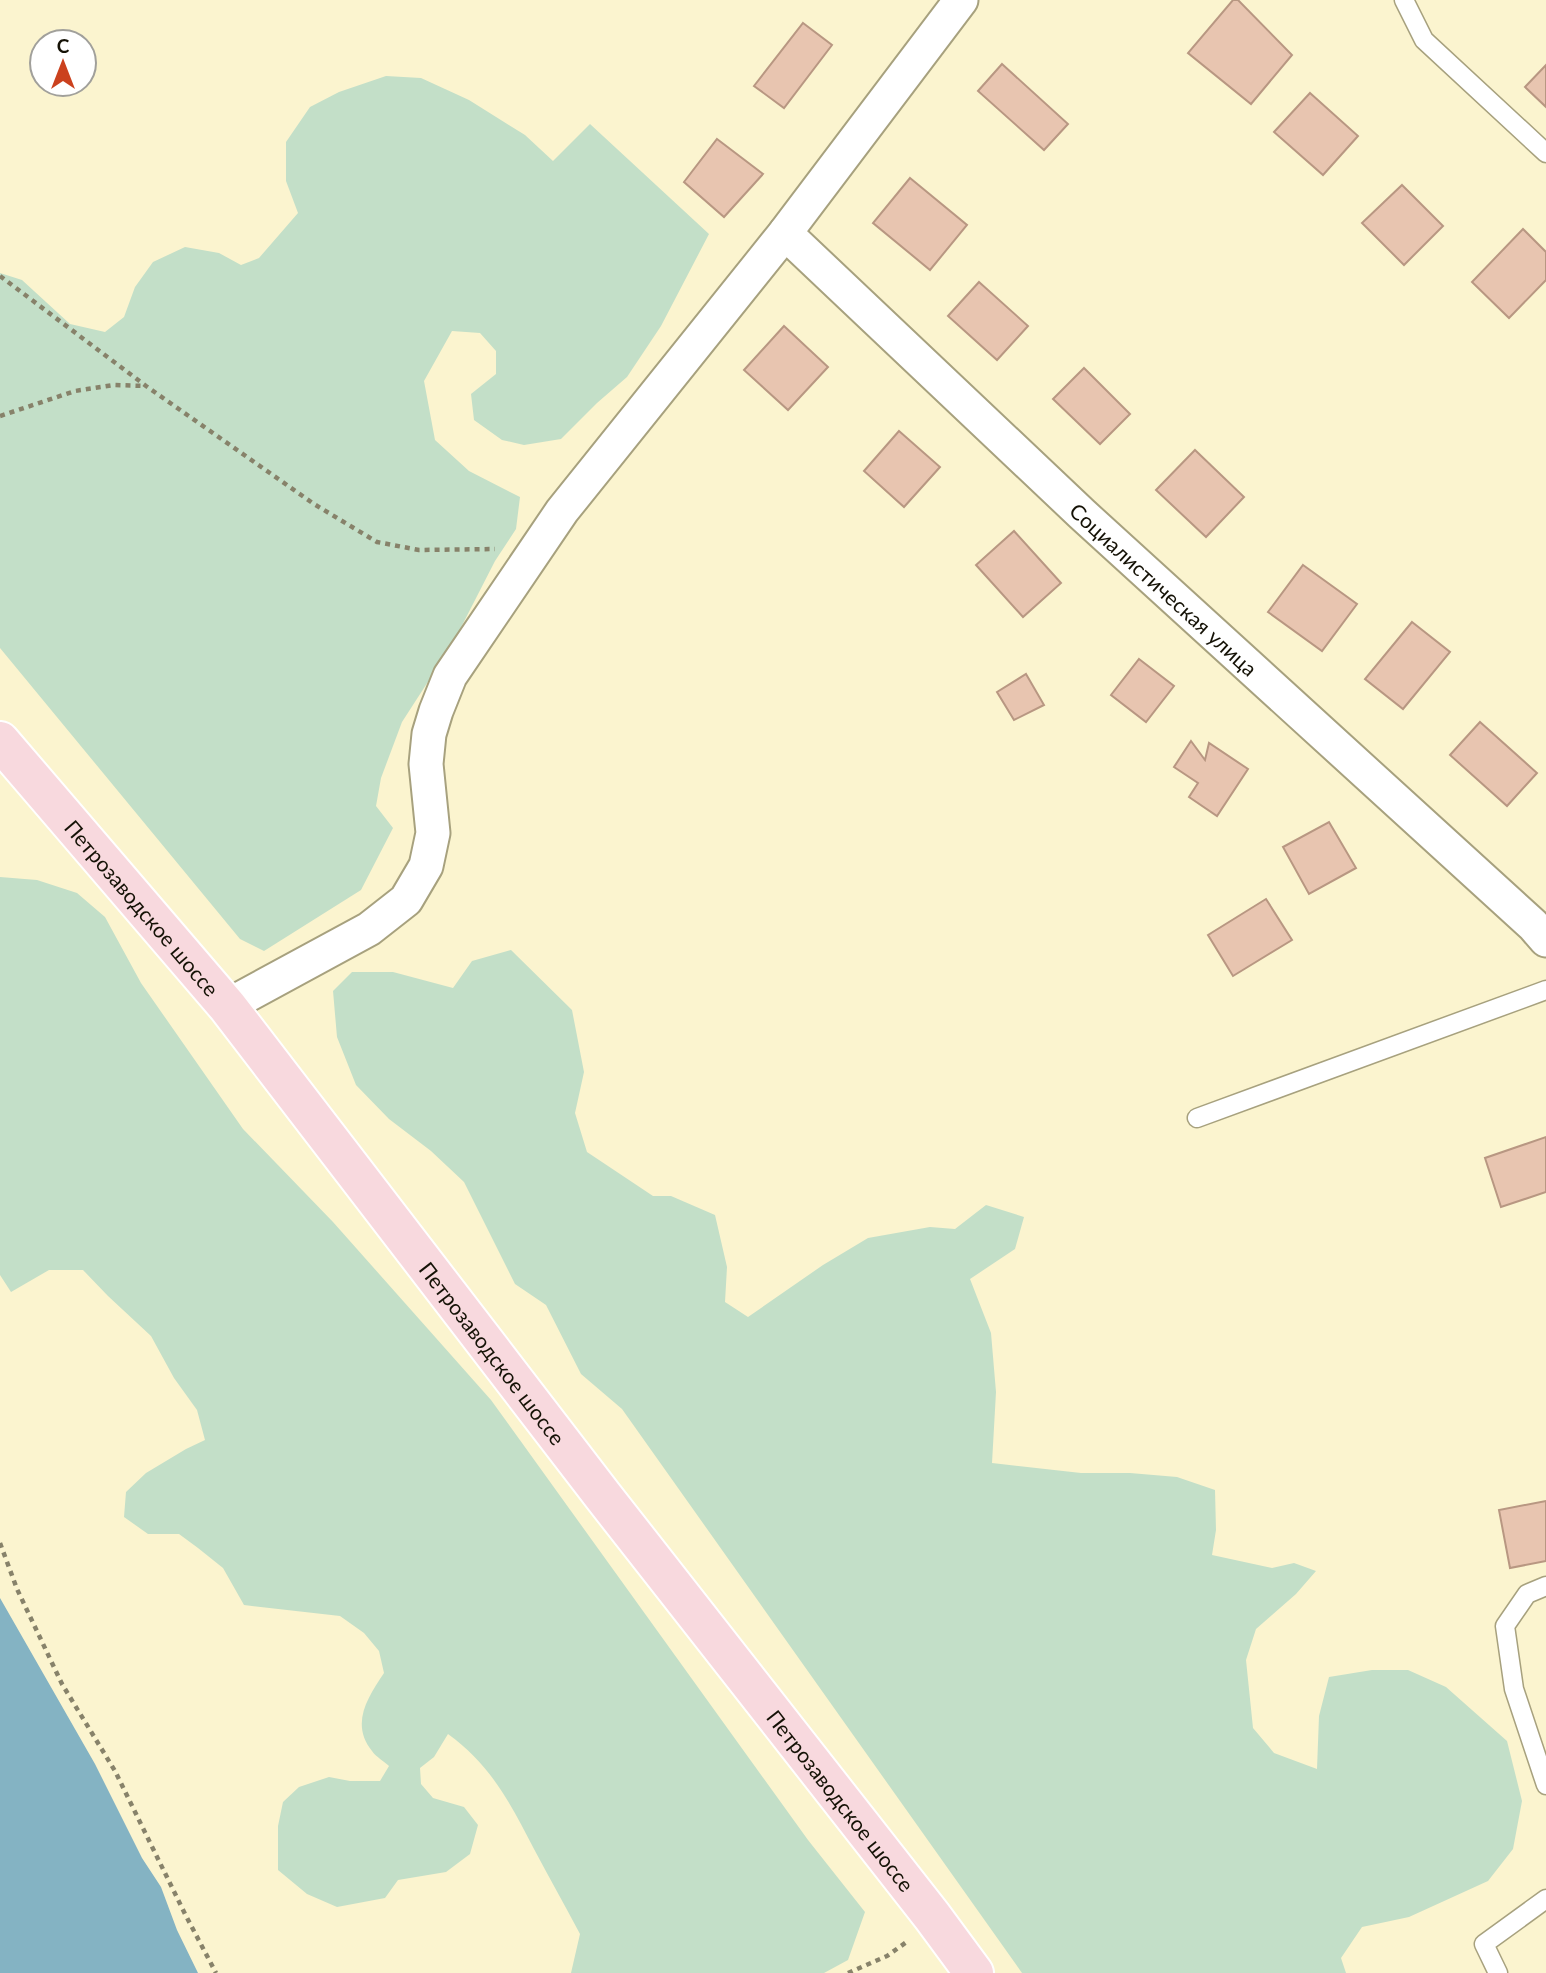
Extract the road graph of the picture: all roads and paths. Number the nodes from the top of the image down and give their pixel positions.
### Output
1 (1404, 0) edge
2 (955, 2) edge
3 (1546, 153) edge
4 (785, 233) junction
5 (0, 276) edge
6 (146, 386) junction
7 (0, 416) edge
8 (536, 549) junction
9 (0, 741) edge
10 (1546, 940) edge
11 (1546, 990) edge
12 (228, 1006) junction
13 (1197, 1118) dead end
14 (0, 1543) edge
15 (1546, 1586) edge
16 (1546, 1785) edge
17 (1546, 1899) edge
18 (932, 1916) junction
19 (216, 1973) edge
20 (848, 1973) edge
21 (974, 1973) edge
22 (1498, 1973) edge

1 - 3 lane
2 - 4 street
4 - 8 street
4 - 10 street, Социалистическая улица
5 - 6 path
6 - 7 path
6 - 8 path
8 - 12 street
9 - 12 main road, Петрозаводское шоссе
11 - 13 lane
12 - 18 main road, Петрозаводское шоссе
14 - 19 path
15 - 16 lane
17 - 22 lane
18 - 20 path
18 - 21 main road, Петрозаводское шоссе

